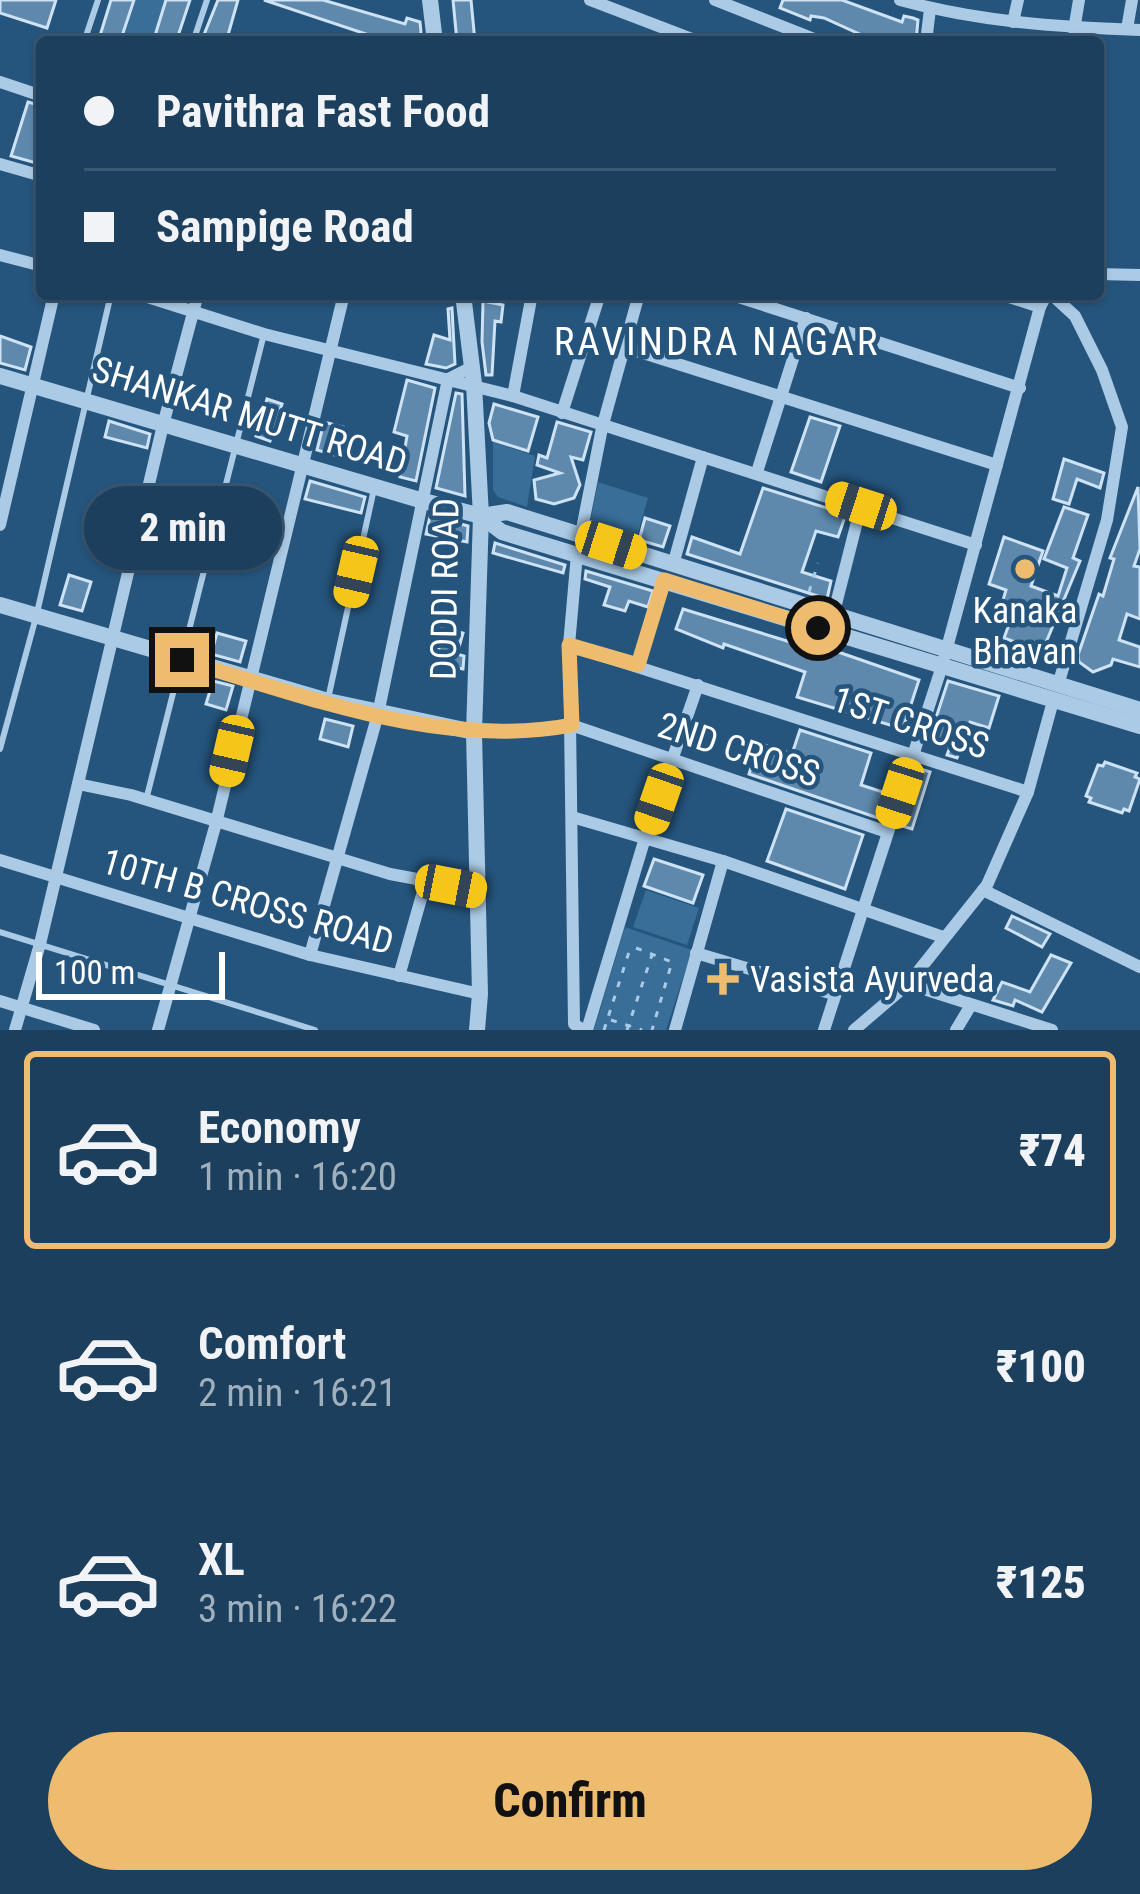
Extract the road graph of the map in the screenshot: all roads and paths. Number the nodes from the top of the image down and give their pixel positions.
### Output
1 (98, 0) edge
2 (206, 0) edge
3 (430, 0) edge
4 (590, 0) edge
5 (715, 0) edge
6 (900, 0) edge
7 (1018, 0) edge
8 (1079, 0) edge
9 (1132, 0) edge
10 (954, 6) edge
11 (930, 8) junction
12 (1013, 22) junction
13 (1075, 30) junction
14 (1134, 30) edge
15 (86, 36) edge
16 (195, 36) edge
17 (434, 36) edge
18 (684, 36) edge
19 (807, 36) edge
20 (927, 36) edge
21 (0, 82) edge
22 (36, 94) edge
23 (0, 164) edge
24 (36, 174) edge
25 (2, 255) edge
26 (36, 264) edge
27 (0, 273) edge
28 (1104, 274) edge
29 (1140, 274) edge
30 (53, 300) edge
31 (110, 300) edge
32 (156, 300) edge
33 (196, 300) edge
34 (343, 300) edge
35 (464, 300) edge
36 (531, 300) edge
37 (598, 300) edge
38 (637, 300) edge
39 (748, 300) edge
40 (1045, 300) edge
41 (1049, 300) edge
42 (193, 313) junction
43 (806, 318) junction
44 (264, 334) junction
45 (624, 347) junction
46 (331, 349) junction
47 (473, 375) junction
48 (0, 376) edge
49 (448, 380) junction
50 (33, 385) junction
51 (1020, 388) junction
52 (781, 394) junction
53 (513, 396) junction
54 (85, 401) junction
55 (562, 413) junction
56 (163, 424) junction
57 (602, 428) junction
58 (233, 445) junction
59 (704, 457) junction
60 (997, 465) junction
61 (303, 466) junction
62 (757, 472) junction
63 (375, 486) junction
64 (420, 500) junction
65 (861, 506) junction
66 (481, 516) junction
67 (0, 525) edge
68 (580, 534) junction
69 (976, 545) junction
70 (577, 554) junction
71 (818, 563) dead end
72 (668, 573) junction
73 (808, 594) dead end
74 (0, 605) edge
75 (785, 609) junction
76 (36, 616) junction
77 (833, 616) junction
78 (114, 640) junction
79 (569, 645) junction
80 (944, 658) junction
81 (182, 660) junction
82 (638, 665) junction
83 (248, 679) junction
84 (698, 685) junction
85 (1056, 693) junction
86 (328, 701) junction
87 (1140, 710) edge
88 (378, 714) junction
89 (572, 725) junction
90 (1140, 726) edge
91 (473, 732) junction
92 (0, 749) edge
93 (913, 754) junction
94 (673, 760) junction
95 (78, 784) junction
96 (1028, 791) junction
97 (146, 800) junction
98 (572, 817) junction
99 (216, 823) junction
100 (887, 832) junction
101 (646, 838) junction
102 (340, 858) junction
103 (0, 860) edge
104 (723, 861) junction
105 (56, 877) junction
106 (426, 881) junction
107 (476, 890) junction
108 (983, 890) junction
109 (861, 910) junction
110 (190, 918) junction
111 (0, 932) edge
112 (943, 937) junction
113 (40, 944) junction
114 (696, 953) junction
115 (652, 954) junction
116 (310, 955) junction
117 (1140, 967) edge
118 (399, 976) junction
119 (908, 985) junction
120 (170, 986) junction
121 (480, 994) junction
122 (833, 994) junction
123 (0, 1001) edge
124 (971, 1005) junction
125 (22, 1009) junction
126 (608, 1019) junction
127 (628, 1028) edge
128 (15, 1030) edge
129 (94, 1030) edge
130 (158, 1030) edge
131 (315, 1030) edge
132 (477, 1030) edge
133 (585, 1030) edge
134 (604, 1030) edge
135 (642, 1030) edge
136 (652, 1030) edge
137 (675, 1030) edge
138 (824, 1030) edge
139 (854, 1030) edge
140 (956, 1030) edge
141 (1052, 1030) edge

1 - 15 lane
2 - 16 lane
3 - 17 street
4 - 18 street
5 - 19 street
6 - 11 street
7 - 12 street
8 - 13 street
9 - 14 street
10 - 11 street
10 - 12 street
11 - 20 street
12 - 13 street
13 - 14 street
21 - 22 street
23 - 24 street
25 - 26 street
25 - 27 lane
28 - 29 street
30 - 50 street
31 - 54 lane
32 - 42 street
33 - 42 street
34 - 46 street
35 - 47 street, DODDI ROAD
36 - 53 street
37 - 55 street
38 - 45 street
39 - 43 street
40 - 51 street
41 - 85 street
42 - 44 street
42 - 56 street
43 - 51 street
43 - 52 street
44 - 46 street
44 - 58 lane
45 - 52 street
45 - 57 street
46 - 49 street
46 - 61 street
47 - 49 street
47 - 53 street
47 - 66 street, DODDI ROAD
48 - 50 street, SHANKAR MUTT ROAD
49 - 64 street
50 - 54 street, SHANKAR MUTT ROAD
50 - 67 street
51 - 60 street
52 - 60 street
52 - 62 street
53 - 55 street
54 - 56 street, SHANKAR MUTT ROAD
54 - 76 lane
55 - 57 street
56 - 58 street, SHANKAR MUTT ROAD
56 - 78 street
57 - 59 street
57 - 68 street
58 - 61 street, SHANKAR MUTT ROAD
58 - 81 lane
59 - 62 street
59 - 72 street
60 - 69 street
61 - 63 street, SHANKAR MUTT ROAD
61 - 83 street
62 - 65 street
63 - 64 street, SHANKAR MUTT ROAD
63 - 86 lane
64 - 66 street, SHANKAR MUTT ROAD
64 - 88 street
65 - 69 street
65 - 77 street
66 - 68 street
66 - 70 street
66 - 91 street, DODDI ROAD
68 - 70 street
68 - 72 street
69 - 80 street
70 - 72 street
70 - 79 street
71 - 73 path
72 - 75 street
72 - 82 lane
74 - 76 street
75 - 77 street
75 - 80 street
76 - 78 street
76 - 92 lane
77 - 80 street
78 - 81 street
78 - 95 street
79 - 82 street, 1ST CROSS
79 - 89 street
80 - 85 street
80 - 93 street
81 - 83 street
81 - 97 lane
82 - 84 street, 1ST CROSS
83 - 86 street
83 - 99 street
84 - 93 street, 1ST CROSS
84 - 94 street
85 - 87 street
85 - 90 street
85 - 96 street
86 - 88 street
88 - 91 street
88 - 102 street
89 - 91 street
89 - 94 street, 2ND CROSS
89 - 98 street
91 - 107 street, DODDI ROAD
93 - 96 street, 1ST CROSS
93 - 100 street
94 - 100 street, 2ND CROSS
94 - 101 street
95 - 97 street
95 - 105 street
96 - 108 street
97 - 99 street
98 - 101 street
98 - 133 street
99 - 102 street
99 - 110 street
100 - 109 street
101 - 104 street
101 - 133 street
102 - 106 street
102 - 116 street
103 - 105 street, 10TH B CROSS ROAD
104 - 109 street
104 - 114 street
105 - 110 street, 10TH B CROSS ROAD
105 - 113 street
106 - 107 street
106 - 118 street
107 - 121 street, DODDI ROAD
108 - 112 street
108 - 117 street
109 - 112 street
109 - 122 street
110 - 116 street, 10TH B CROSS ROAD
110 - 120 street
111 - 113 lane
112 - 119 street
113 - 120 lane
113 - 125 street
114 - 122 street
114 - 137 street
115 - 126 path
115 - 127 path
115 - 136 path
116 - 118 street, 10TH B CROSS ROAD
118 - 121 street, 10TH B CROSS ROAD
119 - 124 street
119 - 139 street
120 - 130 street
120 - 131 lane
121 - 132 street, DODDI ROAD
122 - 138 street
123 - 125 street
124 - 140 street
124 - 141 street
125 - 128 street
125 - 129 street
126 - 127 path
126 - 134 path
127 - 135 path

